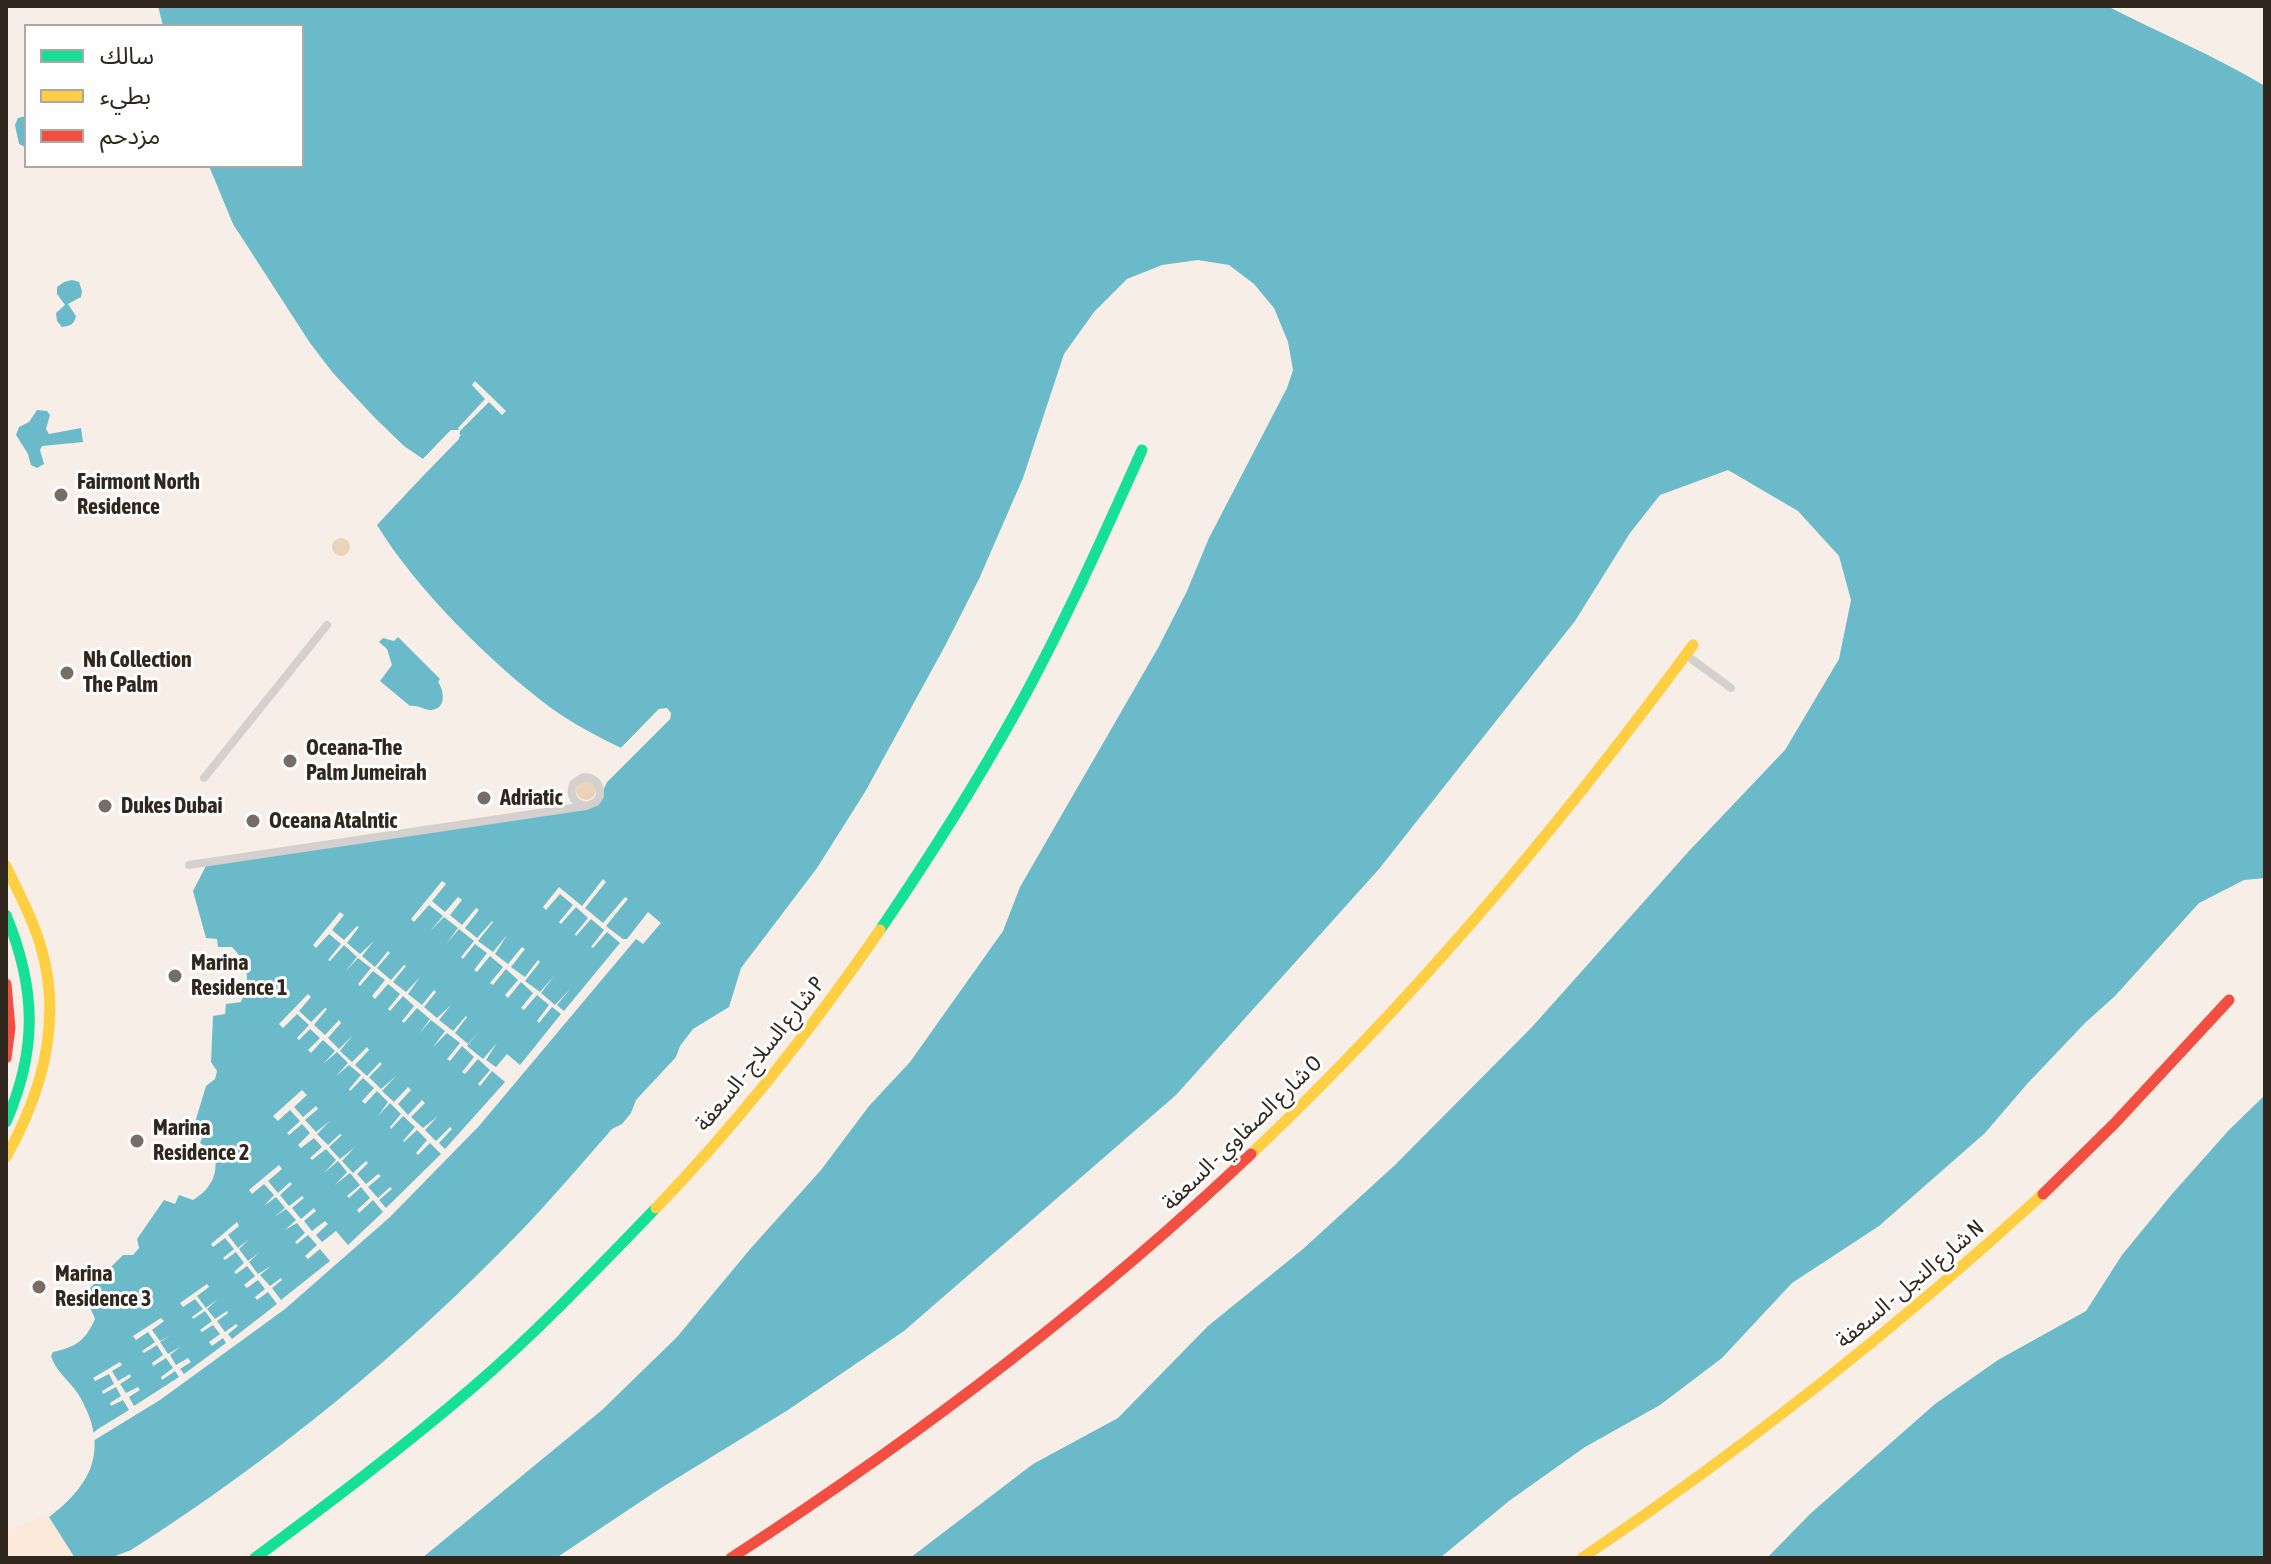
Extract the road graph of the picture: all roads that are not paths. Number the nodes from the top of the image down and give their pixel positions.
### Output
1 (1142, 450) dead end
2 (327, 625) dead end
3 (1690, 650) joint
4 (1731, 688) dead end
5 (204, 778) dead end
6 (586, 806) dead end
7 (189, 865) dead end
8 (6, 866) edge
9 (6, 915) edge
10 (6, 984) edge
11 (2229, 1000) dead end
12 (6, 1058) edge
13 (6, 1122) edge
14 (20, 1132) junction
15 (6, 1149) edge
16 (6, 1157) edge
17 (255, 1558) edge
18 (731, 1558) edge
19 (1582, 1558) edge

1 - 17 street, شارع السلاج - السعفة P
2 - 5 street
3 - 4 street
3 - 18 street, شارع الصفاوي - السعفة O
6 - 7 street
8 - 14 street
9 - 13 street
10 - 12 street
11 - 19 street, شارع النجل - السعفة N
14 - 15 street
14 - 16 street

